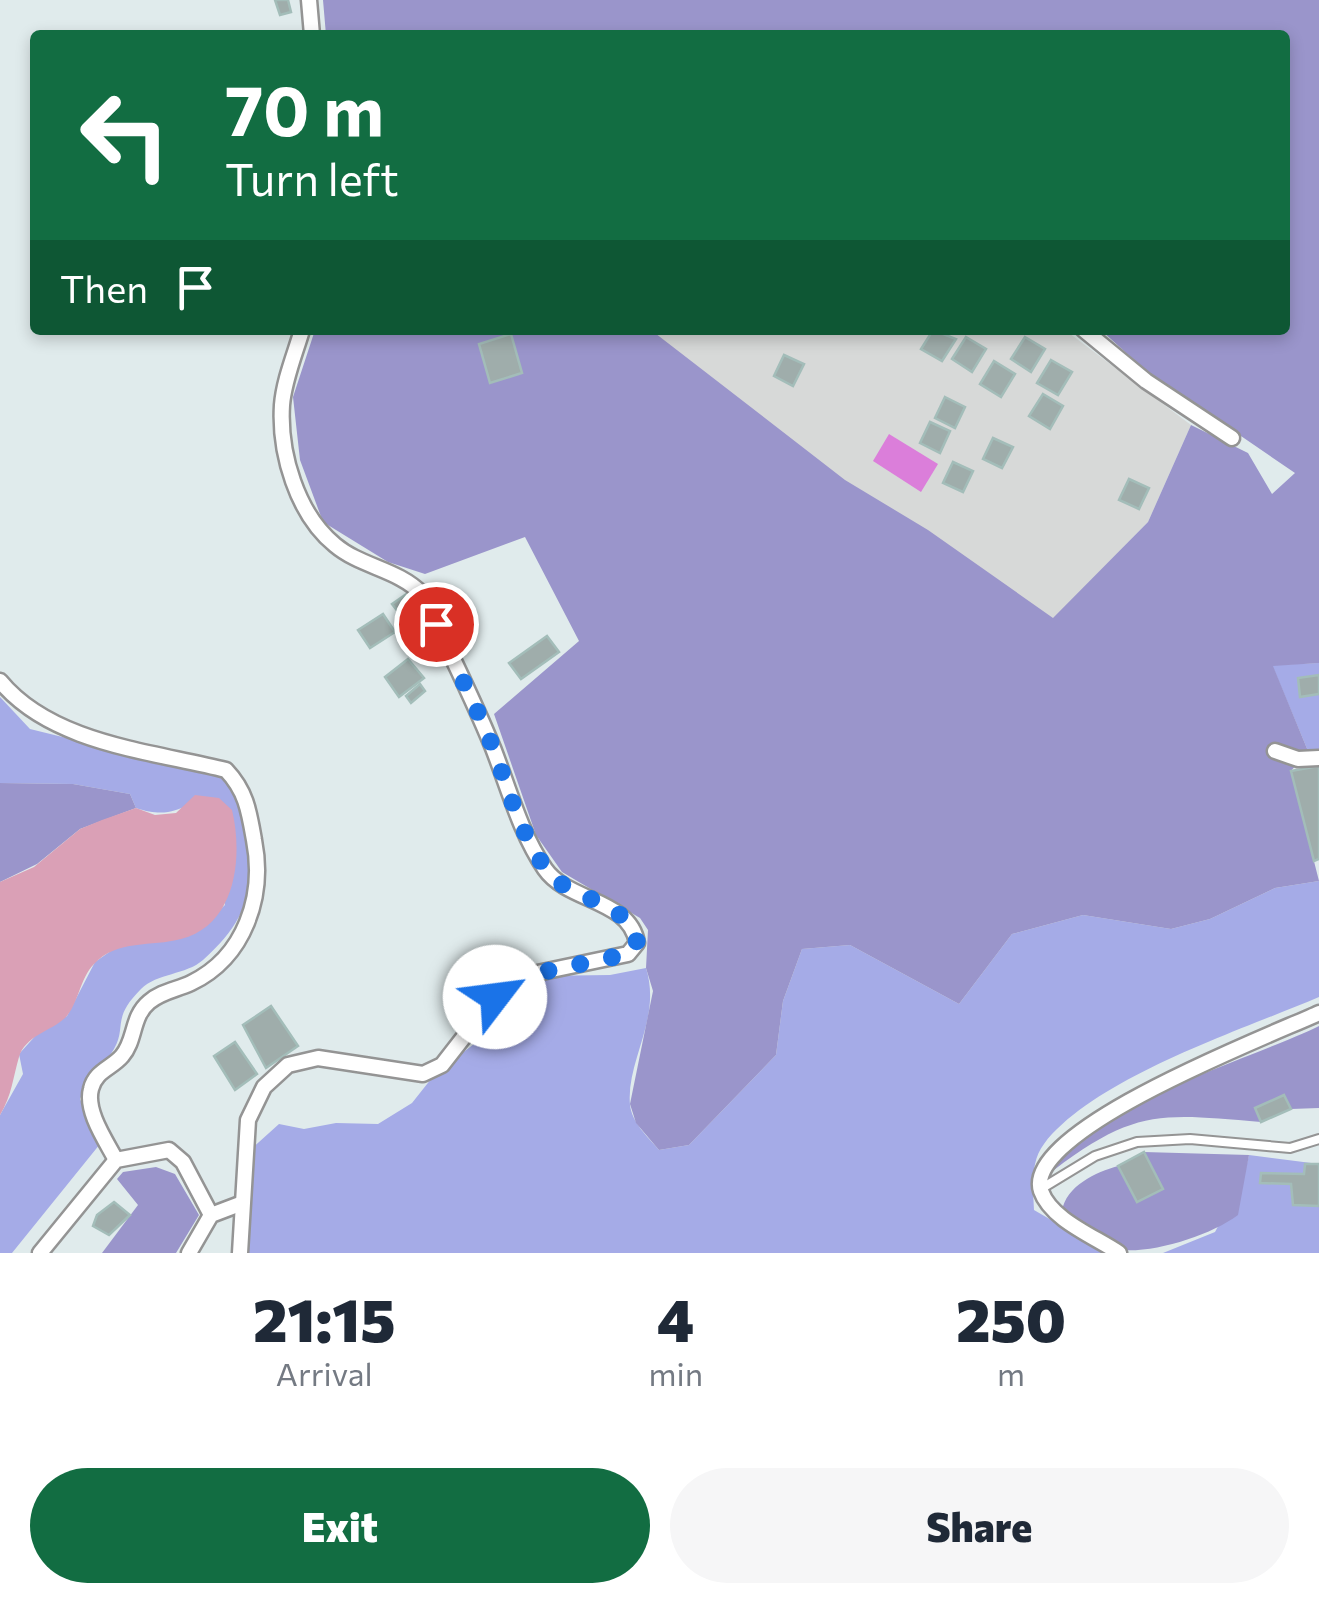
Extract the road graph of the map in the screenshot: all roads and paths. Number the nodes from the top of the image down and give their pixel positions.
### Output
1 (309, 0) edge
2 (312, 30) edge
3 (301, 335) edge
4 (1090, 335) edge
5 (1232, 438) dead end
6 (0, 681) edge
7 (1275, 751) dead end
8 (1319, 758) edge
9 (1319, 1014) edge
10 (1319, 1139) edge
11 (116, 1160) junction
12 (1041, 1190) junction
13 (240, 1204) junction
14 (211, 1215) junction
15 (40, 1253) edge
16 (189, 1253) edge
17 (240, 1253) edge
18 (1119, 1253) edge

1 - 2 street
3 - 13 street
4 - 5 street
6 - 11 street
7 - 8 street
9 - 12 street
10 - 12 lane
11 - 14 street
11 - 15 street
12 - 18 street
13 - 14 street
13 - 17 street
14 - 16 street

